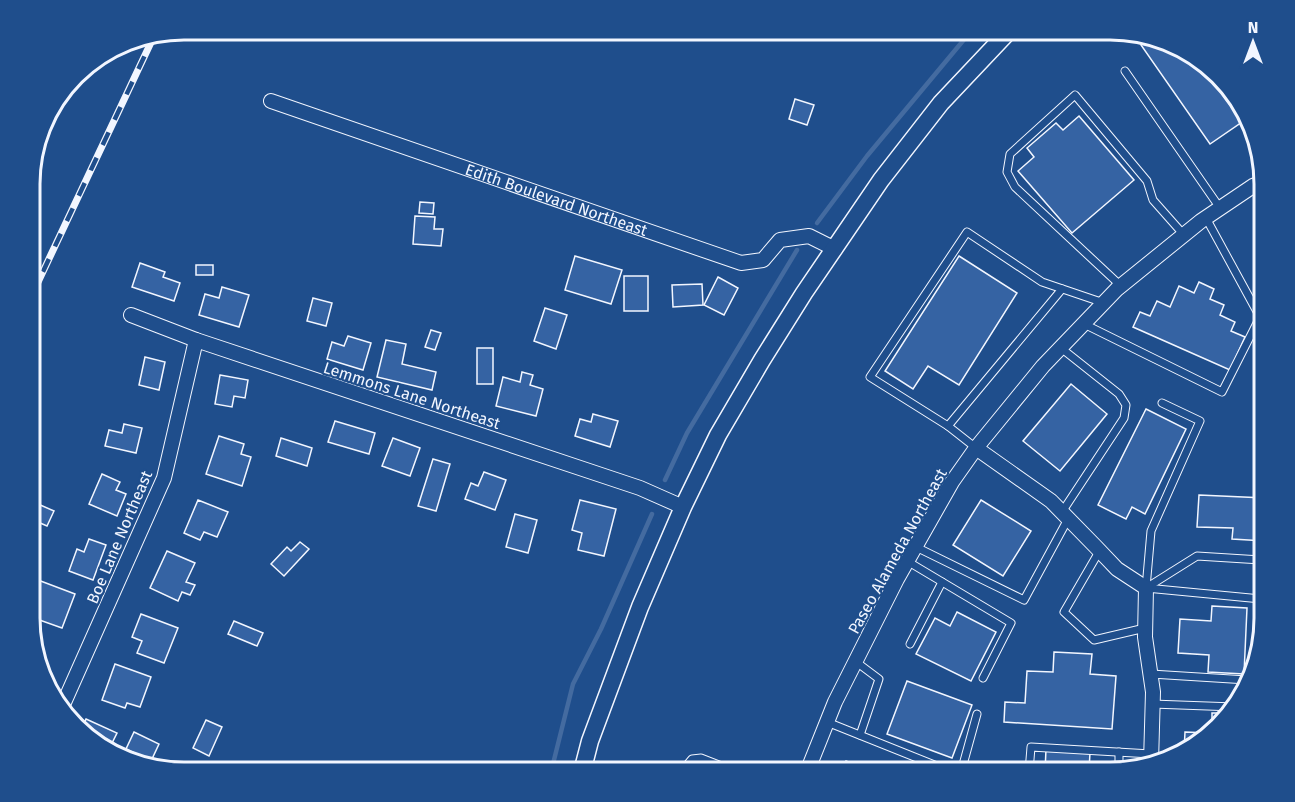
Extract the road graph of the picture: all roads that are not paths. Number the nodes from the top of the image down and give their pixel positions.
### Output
1 (1000, 40) edge
2 (1125, 71) dead end
3 (271, 101) dead end
4 (1254, 186) edge
5 (1220, 208) junction
6 (1206, 218) junction
7 (1184, 235) junction
8 (835, 249) junction
9 (1121, 286) junction
10 (1062, 289) junction
11 (1104, 303) junction
12 (1254, 306) edge
13 (131, 315) dead end
14 (1084, 324) junction
15 (1254, 329) edge
16 (196, 340) junction
17 (1061, 348) junction
18 (1162, 403) dead end
19 (948, 426) junction
20 (976, 448) junction
21 (683, 507) junction
22 (1065, 515) junction
23 (915, 546) junction
24 (1100, 550) junction
25 (1254, 560) edge
26 (907, 561) junction
27 (942, 582) junction
28 (1146, 588) junction
29 (1254, 598) edge
30 (1145, 628) junction
31 (910, 644) dead end
32 (855, 661) junction
33 (1150, 674) junction
34 (983, 678) dead end
35 (1241, 680) edge
36 (66, 698) edge
37 (1152, 704) junction
38 (1224, 707) edge
39 (977, 714) dead end
40 (827, 722) junction
41 (860, 735) junction
42 (1119, 752) junction
43 (1151, 756) edge
44 (1147, 757) edge
45 (690, 761) edge
46 (710, 761) edge
47 (811, 761) edge
48 (925, 761) edge
49 (964, 761) edge
50 (1030, 761) edge
51 (1119, 761) edge
52 (585, 762) edge

1 - 8 street
2 - 5 lane
3 - 8 street, Edith Boulevard Northeast
4 - 5 street, Paseo Alameda Northeast
5 - 6 street, Paseo Alameda Northeast
6 - 7 street, Paseo Alameda Northeast
6 - 12 lane
7 - 9 street, Paseo Alameda Northeast
7 - 9 lane
8 - 21 street
9 - 11 street, Paseo Alameda Northeast
10 - 11 lane
10 - 19 lane
10 - 19 lane
11 - 14 street, Paseo Alameda Northeast
13 - 16 street, Lemmons Lane Northeast
14 - 15 lane
14 - 17 street, Paseo Alameda Northeast
16 - 21 street, Lemmons Lane Northeast
16 - 36 street, Boe Lane Northeast
17 - 20 street, Paseo Alameda Northeast
17 - 22 lane
18 - 28 lane
19 - 20 lane
20 - 22 street
20 - 23 street, Paseo Alameda Northeast
21 - 52 street
22 - 23 lane
22 - 24 street
23 - 26 street, Paseo Alameda Northeast
24 - 28 street
24 - 30 lane
25 - 28 lane
26 - 27 lane
26 - 32 street, Paseo Alameda Northeast
27 - 31 lane
27 - 34 lane
28 - 29 lane
28 - 30 street
30 - 33 street
32 - 40 street, Paseo Alameda Northeast
32 - 41 lane
33 - 35 lane
33 - 37 street
37 - 38 lane
37 - 43 street
39 - 49 lane
40 - 41 lane
40 - 47 street, Paseo Alameda Northeast
41 - 48 lane
42 - 44 lane
42 - 50 lane
42 - 51 lane
45 - 46 lane

